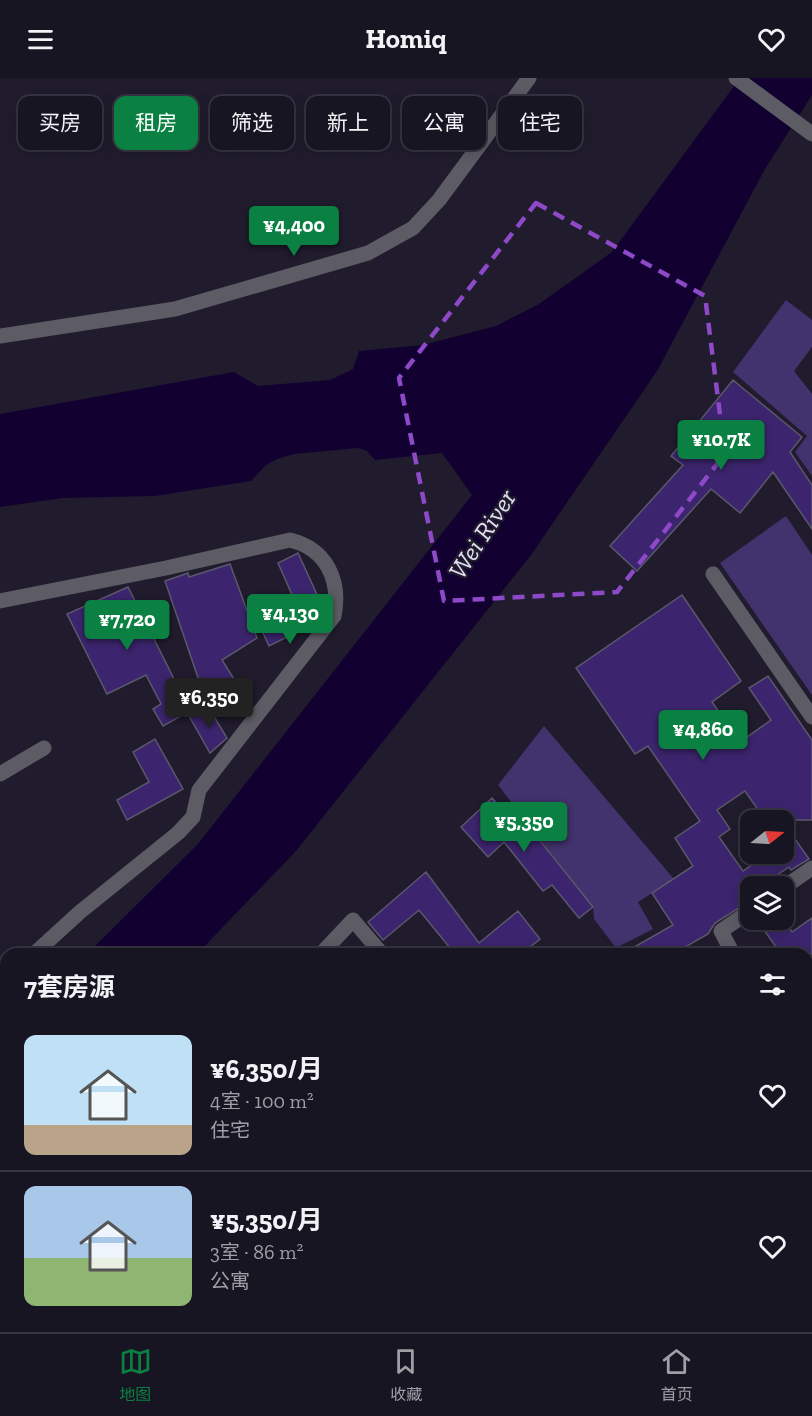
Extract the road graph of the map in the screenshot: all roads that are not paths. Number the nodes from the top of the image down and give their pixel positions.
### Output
1 (529, 78) edge
2 (736, 78) edge
3 (812, 134) edge
4 (0, 336) edge
5 (713, 574) dead end
6 (0, 601) edge
7 (812, 717) edge
8 (44, 748) dead end
9 (0, 774) edge
10 (812, 868) edge
11 (794, 880) edge
12 (740, 918) edge
13 (40, 948) edge
14 (327, 948) edge
15 (377, 948) edge
16 (730, 948) edge

1 - 4 street
2 - 3 street
5 - 7 street
6 - 13 street
8 - 9 street
10 - 11 street
12 - 16 street
14 - 15 street

